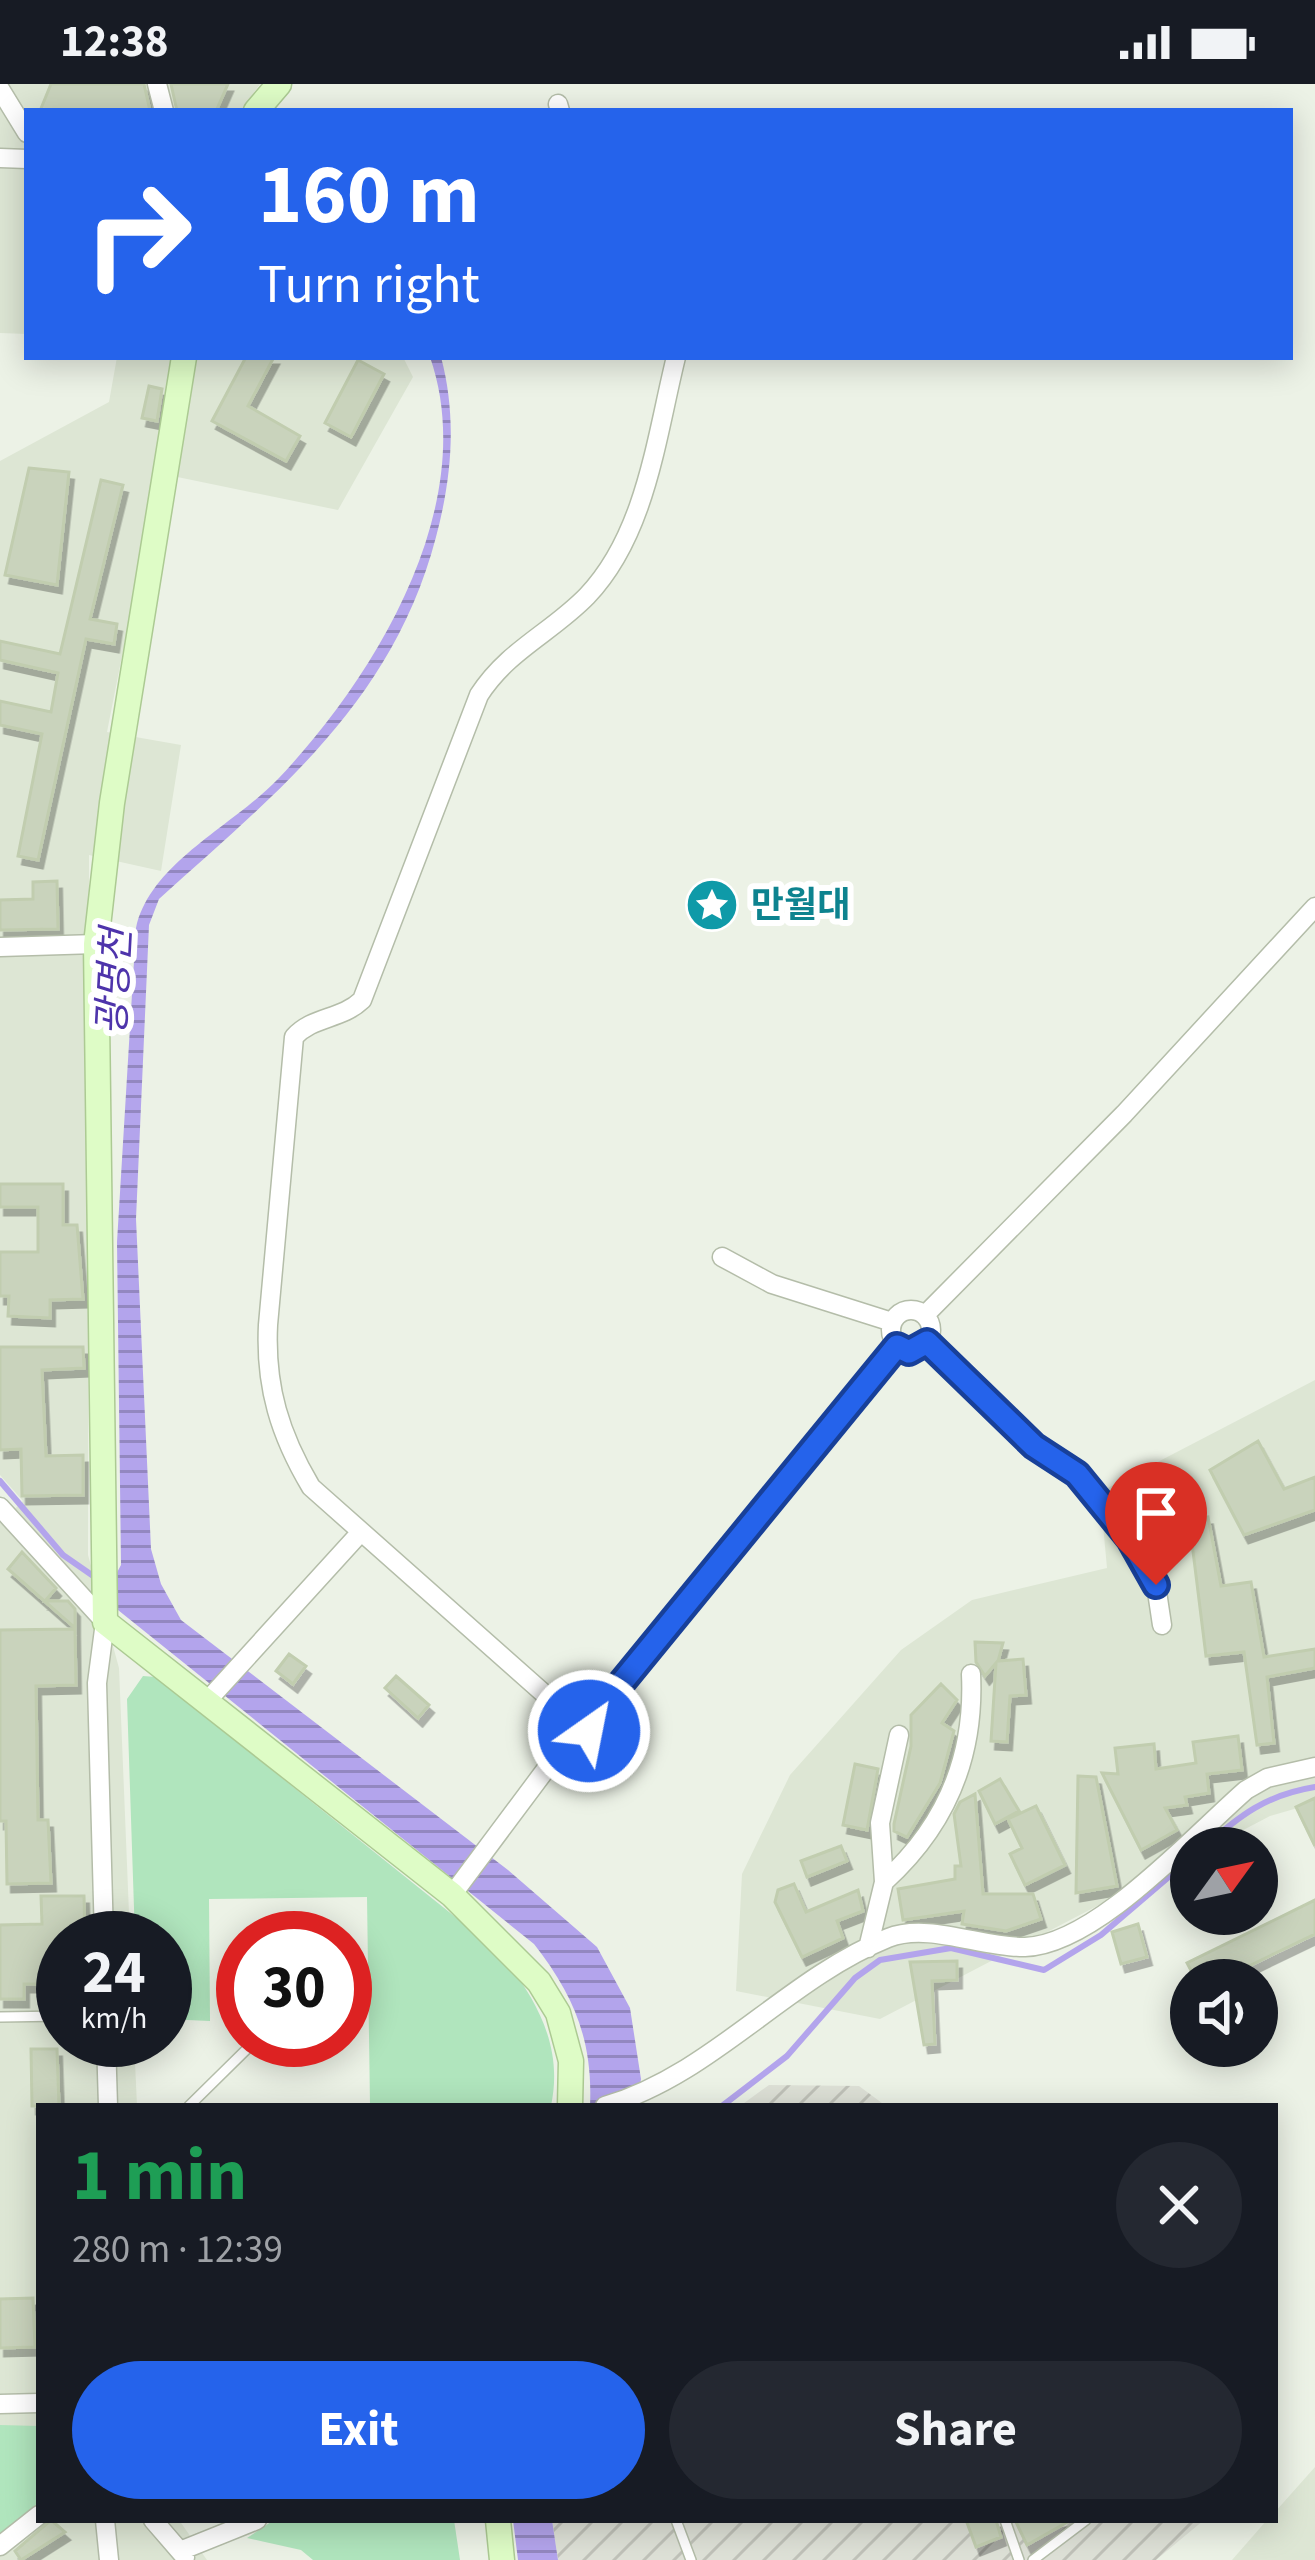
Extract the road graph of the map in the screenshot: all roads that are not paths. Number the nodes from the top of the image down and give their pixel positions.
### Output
1 (279, 84) edge
2 (0, 89) edge
3 (259, 108) edge
4 (24, 128) edge
5 (184, 360) edge
6 (675, 360) edge
7 (1315, 907) edge
8 (96, 944) junction
9 (0, 947) edge
10 (722, 1257) dead end
11 (925, 1315) junction
12 (892, 1322) junction
13 (927, 1342) junction
14 (897, 1346) junction
15 (0, 1508) edge
16 (360, 1533) junction
17 (104, 1600) junction
18 (1162, 1625) dead end
19 (970, 1674) dead end
20 (213, 1696) junction
21 (577, 1716) junction
22 (899, 1735) dead end
23 (1315, 1767) edge
24 (884, 1882) junction
25 (458, 1889) junction
26 (103, 1911) edge
27 (868, 1948) junction
28 (36, 2016) edge
29 (0, 2017) edge
30 (107, 2067) edge
31 (229, 2067) edge
32 (108, 2103) edge
33 (192, 2103) edge
34 (570, 2103) edge
35 (615, 2103) edge
36 (0, 2404) edge
37 (36, 2404) edge
38 (36, 2517) edge
39 (105, 2523) edge
40 (156, 2523) edge
41 (251, 2523) edge
42 (498, 2523) edge
43 (677, 2523) edge
44 (1006, 2523) edge
45 (1082, 2523) edge
46 (0, 2546) edge
47 (184, 2556) edge
48 (109, 2560) edge
49 (502, 2560) edge
50 (691, 2560) edge
51 (1019, 2560) edge
52 (1033, 2560) edge

1 - 3 street
2 - 4 street
5 - 8 street
6 - 16 street
7 - 11 street
8 - 9 street
8 - 17 street
10 - 12 street
11 - 12 street
11 - 13 street
12 - 14 street
13 - 14 street
13 - 18 street
14 - 21 street
15 - 17 street
16 - 20 street
16 - 21 street
17 - 20 street
17 - 26 street
19 - 24 street
20 - 25 street
21 - 25 street
22 - 24 street
23 - 27 street
24 - 27 street
25 - 34 street
27 - 35 street
28 - 29 lane
30 - 32 street
31 - 33 lane
36 - 37 street
38 - 46 street
39 - 48 street
40 - 47 street
41 - 47 street
42 - 49 street
43 - 50 lane
44 - 51 lane
45 - 52 lane

